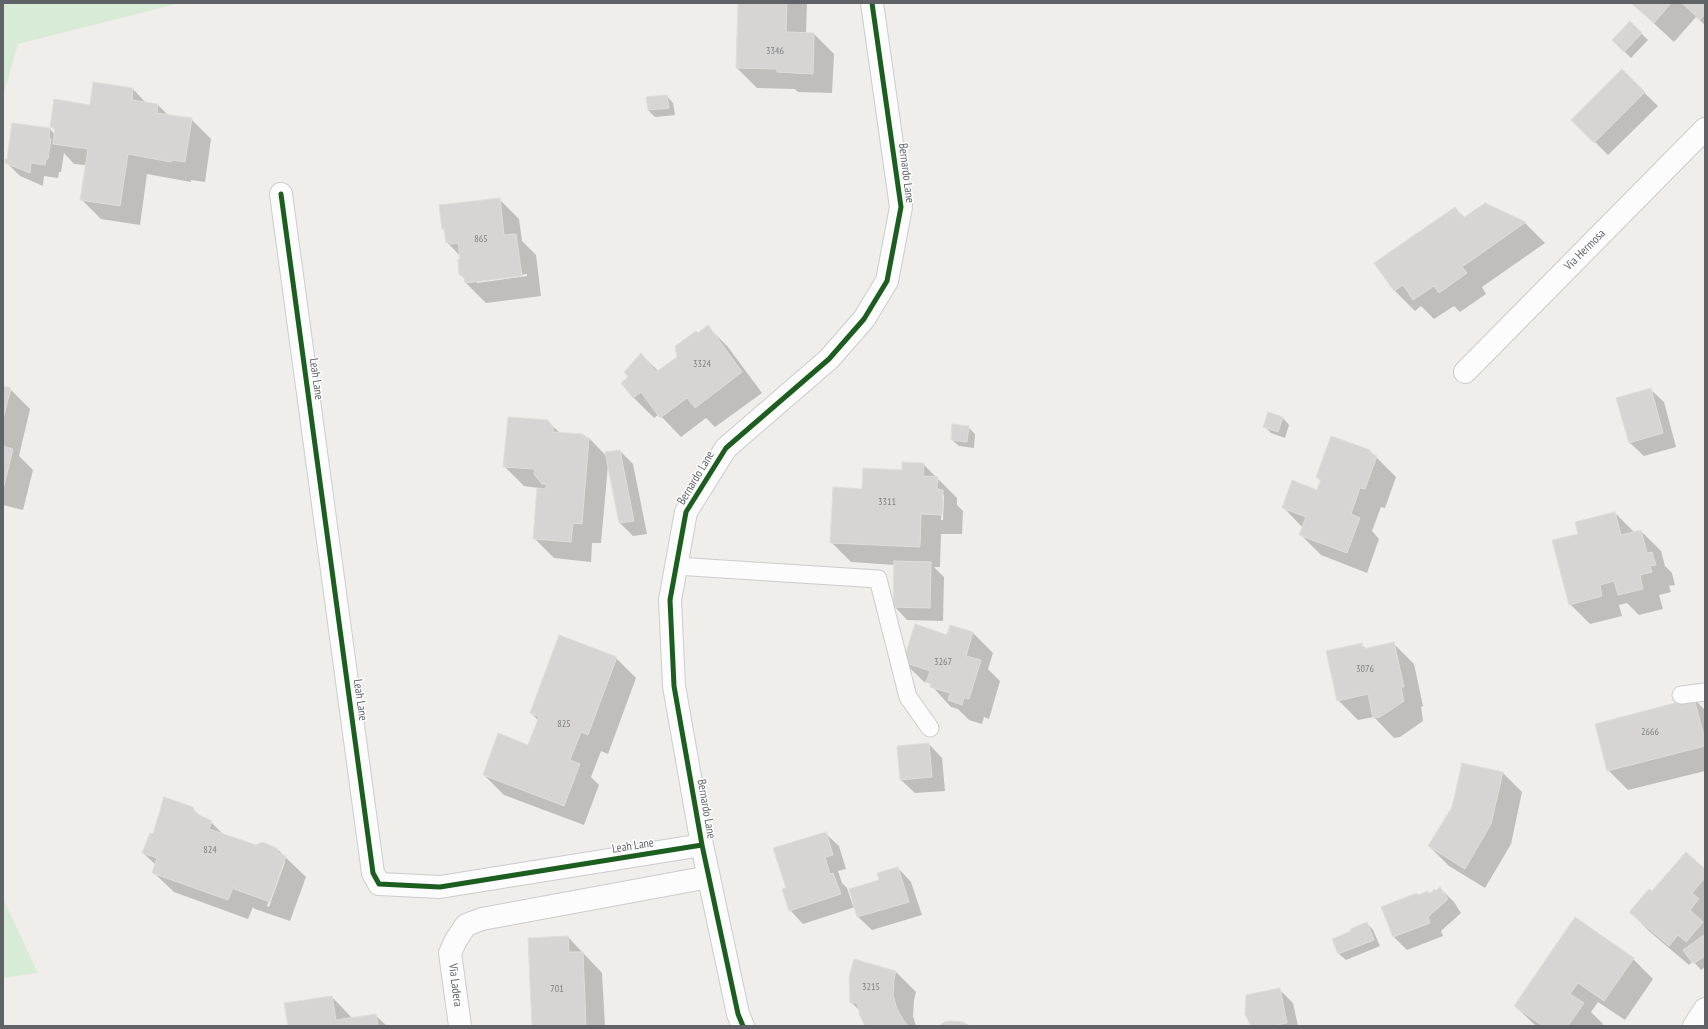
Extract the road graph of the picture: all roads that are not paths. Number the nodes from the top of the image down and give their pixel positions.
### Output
1 (872, 3) edge
2 (1705, 128) edge
3 (281, 194) dead end
4 (1465, 372) dead end
5 (676, 566) junction
6 (1705, 692) edge
7 (1681, 694) dead end
8 (930, 728) dead end
9 (702, 845) junction
10 (709, 877) junction
11 (1705, 1009) edge
12 (460, 1026) edge
13 (743, 1026) edge
14 (1694, 1026) edge

1 - 5 street, Bernardo Lane
2 - 4 street, Via Hermosa
3 - 9 street, Leah Lane
5 - 8 lane
5 - 9 street, Bernardo Lane
6 - 7 lane
9 - 10 street, Bernardo Lane
10 - 12 street, Via Ladera
10 - 13 street, Bernardo Lane
11 - 14 street

